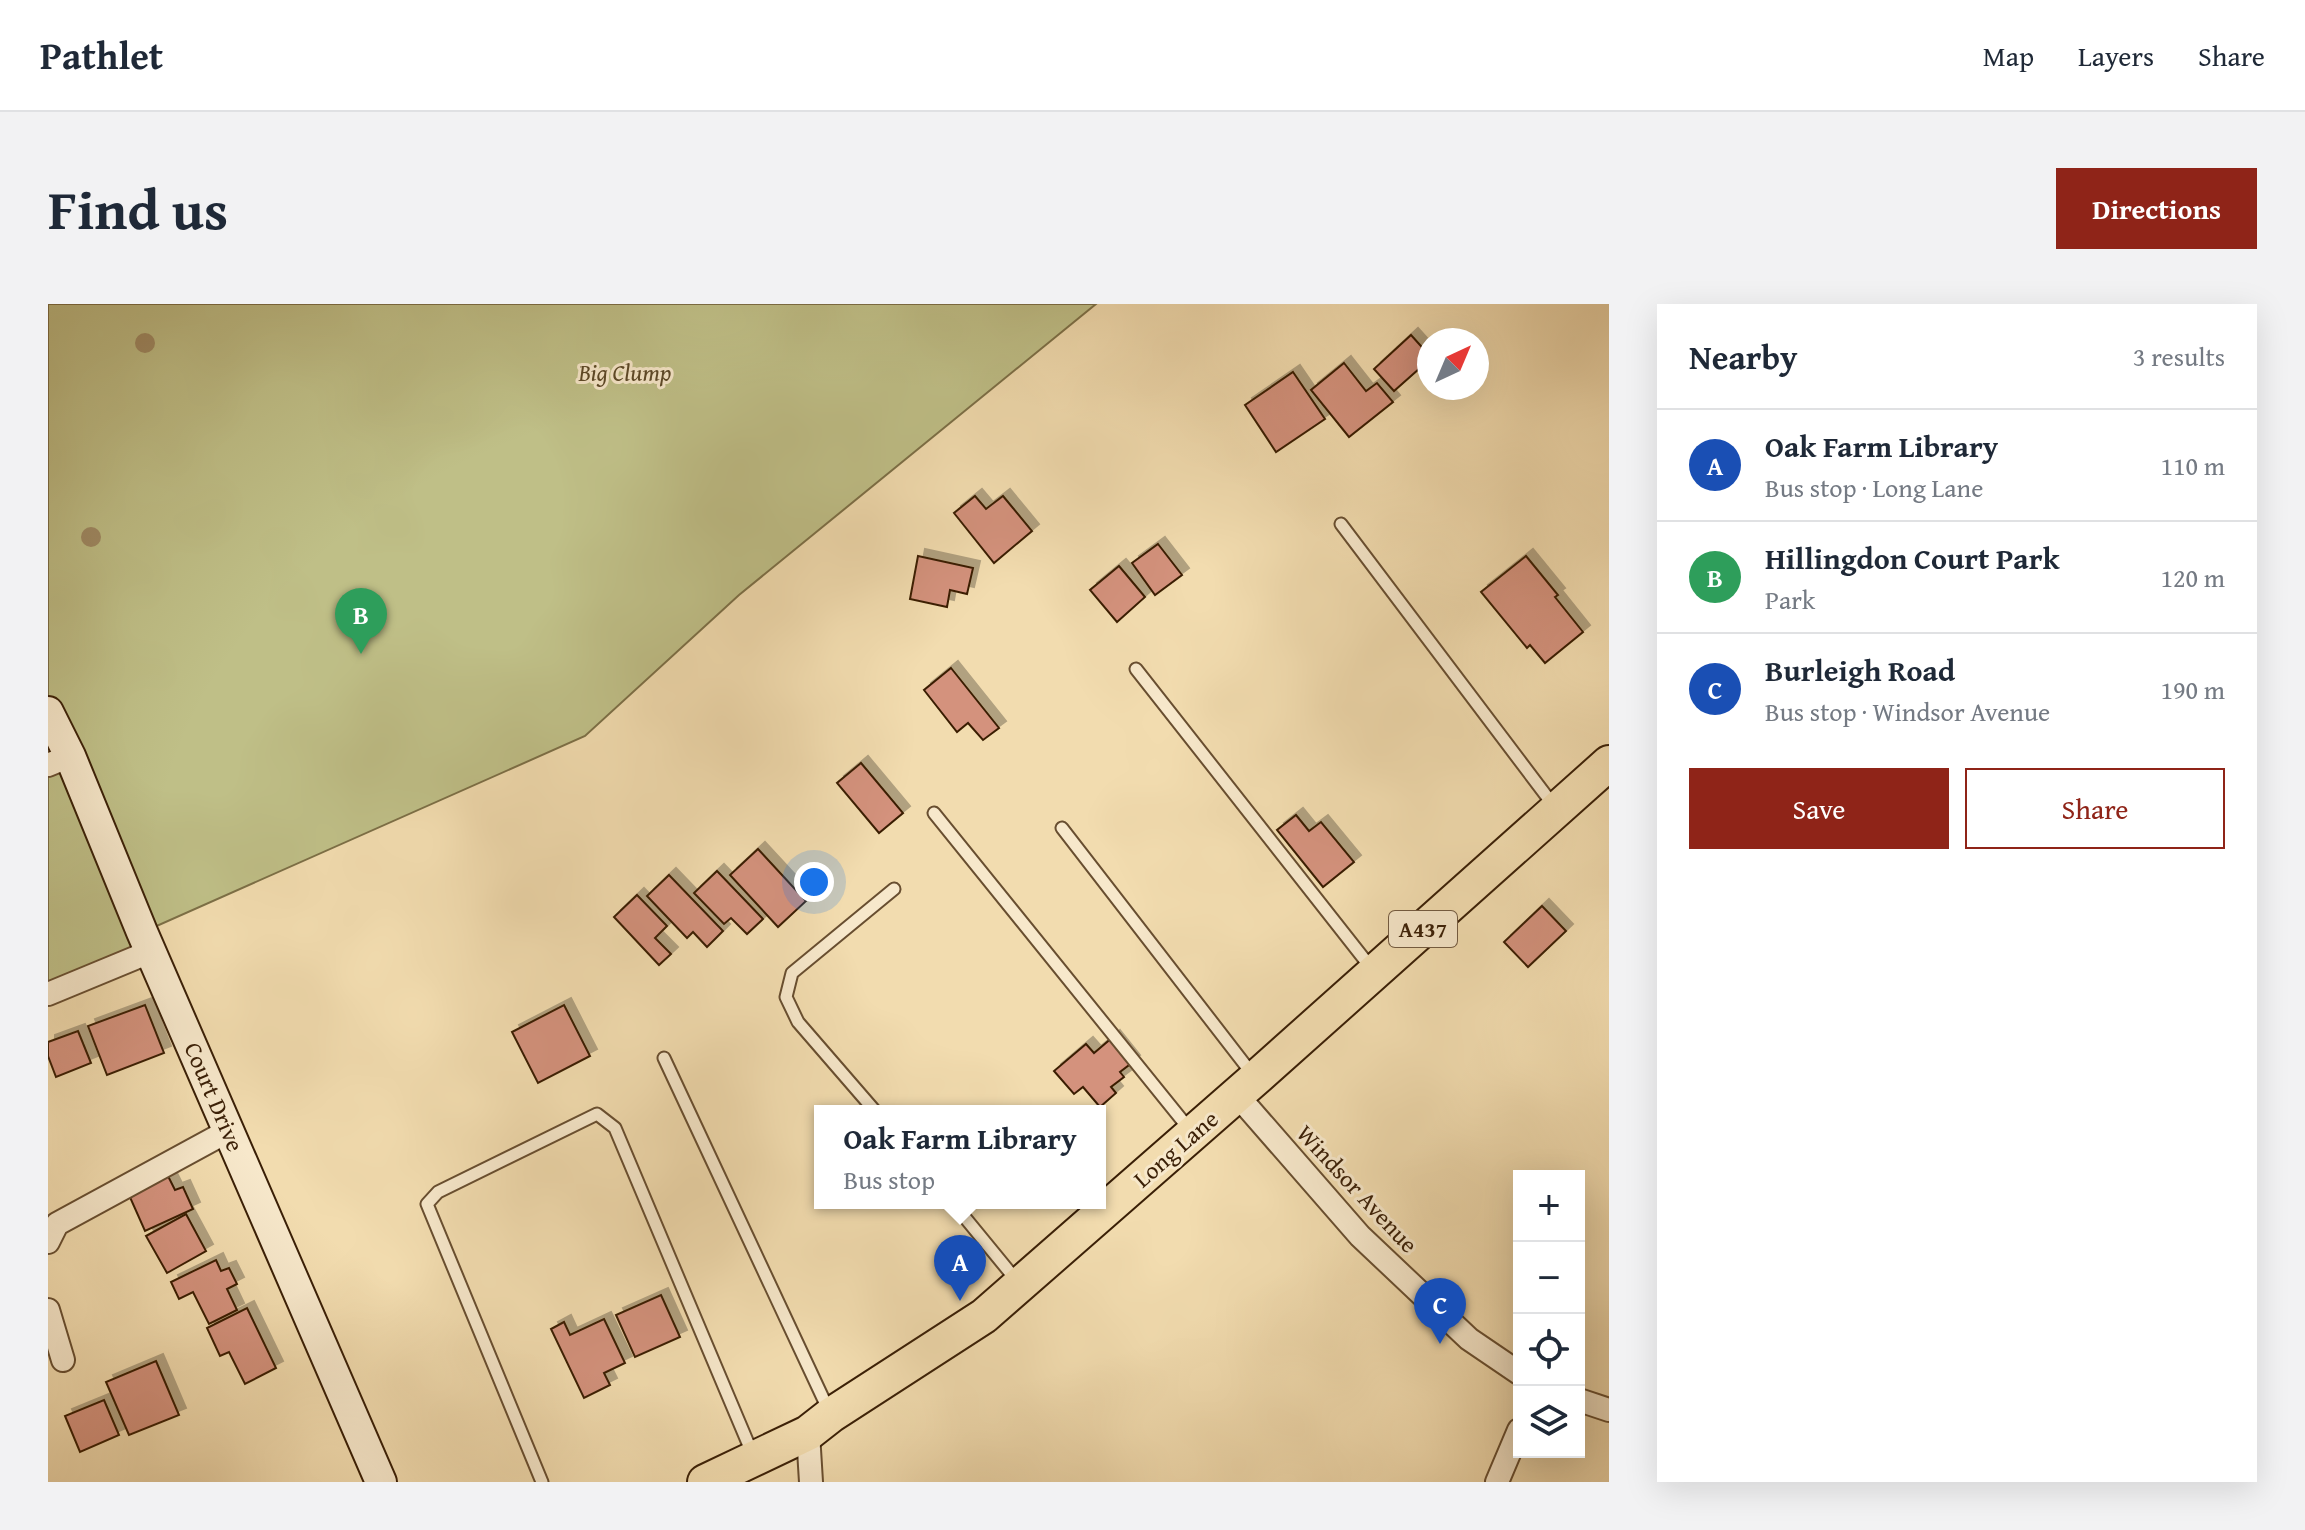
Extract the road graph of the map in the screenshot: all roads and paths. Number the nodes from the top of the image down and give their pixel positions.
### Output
1 (1341, 524) dead end
2 (1136, 669) dead end
3 (48, 712) edge
4 (59, 760) edge
5 (1609, 763) edge
6 (1557, 810) junction
7 (934, 813) dead end
8 (1062, 828) dead end
9 (894, 889) dead end
10 (152, 951) junction
11 (1375, 972) junction
12 (48, 994) edge
13 (664, 1058) dead end
14 (1247, 1087) junction
15 (870, 1105) edge
16 (228, 1131) junction
17 (1193, 1133) junction
18 (958, 1209) edge
19 (48, 1242) edge
20 (1020, 1285) junction
21 (48, 1310) edge
22 (63, 1360) dead end
23 (1513, 1369) edge
24 (1585, 1402) edge
25 (1609, 1410) edge
26 (820, 1424) junction
27 (1513, 1444) edge
28 (754, 1458) junction
29 (381, 1482) edge
30 (542, 1482) edge
31 (705, 1482) edge
32 (811, 1482) edge
33 (1497, 1482) edge

1 - 6 lane
2 - 11 lane
3 - 4 street, Court Drive
4 - 10 street, Court Drive
5 - 6 main road, Long Lane / A437
6 - 11 main road, Long Lane / A437
7 - 17 lane
8 - 14 lane
9 - 15 lane
10 - 12 street
10 - 16 street, Court Drive
11 - 14 main road, Long Lane / A437
13 - 26 lane
14 - 17 main road, Long Lane / A437
14 - 23 street, Windsor Avenue
16 - 19 street
16 - 29 street, Court Drive
17 - 20 main road, Long Lane / A437
18 - 20 lane
20 - 26 main road, Long Lane / A437
21 - 22 street
24 - 25 street
26 - 28 main road, Long Lane / A437
26 - 32 street
27 - 33 street
28 - 30 lane
28 - 31 main road, Long Lane / A437

